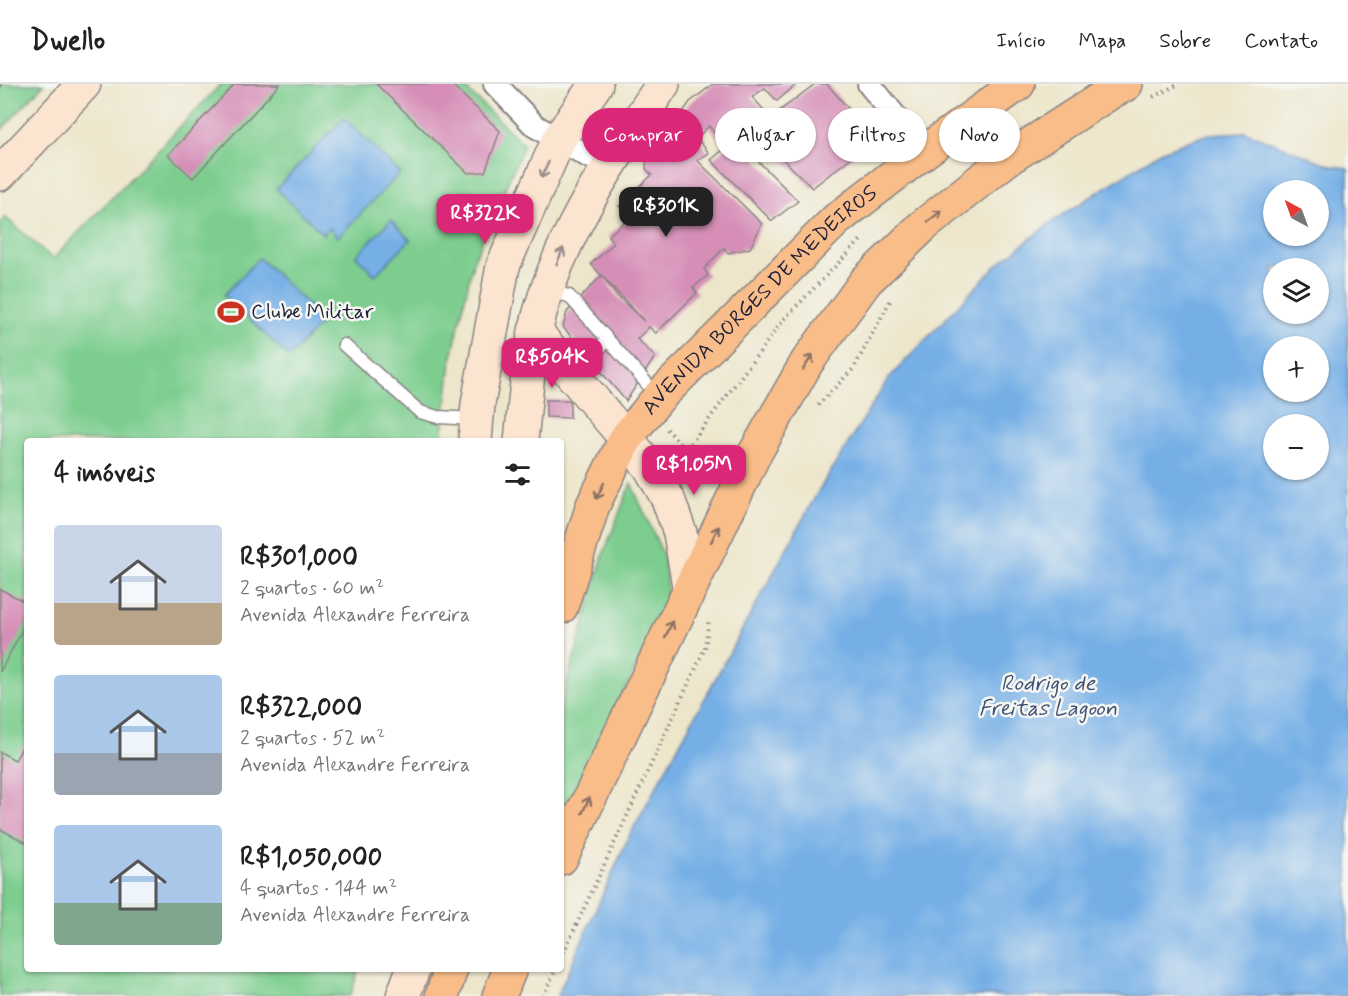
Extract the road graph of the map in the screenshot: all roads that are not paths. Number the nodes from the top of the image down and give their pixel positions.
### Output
1 (84, 84) edge
2 (495, 84) edge
3 (596, 84) edge
4 (663, 84) edge
5 (869, 84) edge
6 (1018, 84) edge
7 (1137, 92) edge
8 (888, 108) edge
9 (559, 139) junction
10 (927, 150) edge
11 (911, 162) edge
12 (609, 163) junction
13 (0, 174) edge
14 (547, 295) junction
15 (535, 331) junction
16 (608, 340) junction
17 (344, 345) dead end
18 (572, 373) junction
19 (659, 396) junction
20 (476, 430) edge
21 (521, 438) edge
22 (626, 438) junction
23 (690, 586) junction
24 (564, 597) edge
25 (564, 852) edge
26 (412, 972) edge
27 (451, 972) edge
28 (509, 972) edge
29 (403, 996) edge
30 (442, 996) edge
31 (499, 996) edge

1 - 13 street
2 - 9 street
3 - 9 street
4 - 12 street
5 - 8 street
6 - 10 highway, AVENIDA BORGES DE MEDEIROS
23 -> 7 highway
9 - 12 street
9 -> 20 street
11 - 19 highway, AVENIDA BORGES DE MEDEIROS
14 -> 12 street
14 - 15 street
14 - 16 lane
15 - 18 street
15 - 21 street
16 - 18 lane
16 - 19 lane
17 - 20 lane
18 - 22 street
19 - 22 highway, AVENIDA BORGES DE MEDEIROS
22 - 23 street
22 -> 24 highway, AVENIDA BORGES DE MEDEIROS
25 -> 23 highway
26 - 29 street
27 - 30 highway
28 - 31 highway

